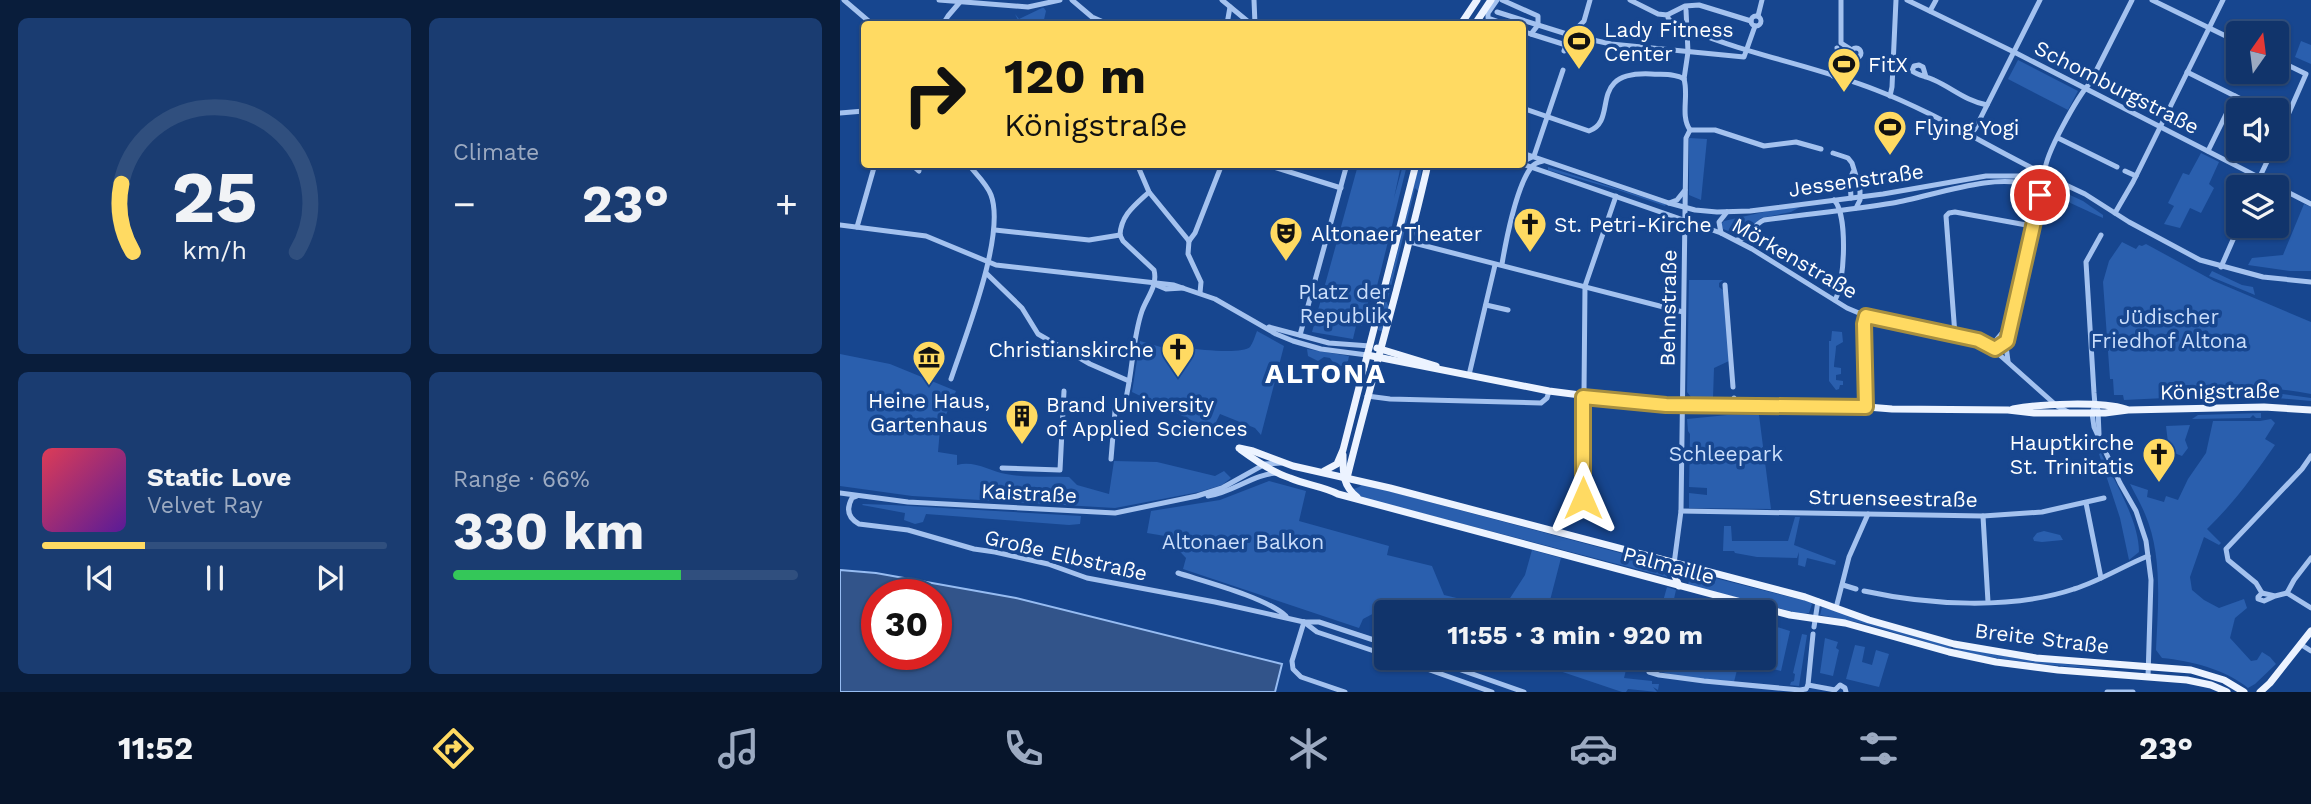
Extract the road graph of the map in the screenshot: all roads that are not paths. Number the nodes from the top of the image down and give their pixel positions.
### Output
1 (844, 0) edge
2 (939, 0) edge
3 (1060, 0) edge
4 (1072, 0) edge
5 (1222, 0) edge
6 (1254, 0) edge
7 (1477, 0) edge
8 (1491, 0) edge
9 (1500, 0) edge
10 (1630, 0) edge
11 (1762, 0) edge
12 (1841, 0) edge
13 (1896, 0) edge
14 (1907, 0) edge
15 (1936, 0) edge
16 (2040, 0) edge
17 (2132, 0) edge
18 (2152, 0) edge
19 (2223, 0) edge
20 (961, 1) edge
21 (1035, 3) edge
22 (1590, 3) edge
23 (1685, 5) edge
24 (1230, 7) junction
25 (1930, 11) junction
26 (1497, 12) dead end
27 (1667, 15) junction
28 (868, 21) edge
29 (945, 21) edge
30 (1101, 21) edge
31 (1228, 21) edge
32 (1249, 21) edge
33 (1253, 21) edge
34 (1463, 21) edge
35 (1477, 21) edge
36 (1495, 21) edge
37 (1525, 21) edge
38 (1526, 21) edge
39 (1753, 23) junction
40 (1538, 25) junction
41 (2209, 28) junction
42 (1687, 29) junction
43 (1526, 32) edge
44 (1531, 34) junction
45 (1570, 35) junction
46 (2226, 36) edge
47 (1837, 48) dead end
48 (1852, 50) dead end
49 (1747, 51) junction
50 (1688, 52) junction
51 (2013, 53) junction
52 (2289, 66) edge
53 (1563, 70) dead end
54 (1816, 71) junction
55 (2187, 72) junction
56 (1833, 76) junction
57 (1926, 77) dead end
58 (1684, 79) junction
59 (1813, 81) dead end
60 (2085, 89) junction
61 (1876, 90) junction
62 (1890, 96) junction
63 (2235, 96) junction
64 (1873, 98) dead end
65 (2239, 98) edge
66 (1987, 105) junction
67 (1526, 109) edge
68 (1917, 109) junction
69 (861, 111) edge
70 (2289, 112) edge
71 (840, 113) edge
72 (1547, 117) junction
73 (1913, 118) dead end
74 (2160, 127) junction
75 (1690, 130) junction
76 (1969, 135) junction
77 (2058, 138) junction
78 (1821, 149) dead end
79 (2208, 151) junction
80 (1833, 153) dead end
81 (1526, 154) edge
82 (1534, 156) junction
83 (1545, 160) junction
84 (1526, 161) edge
85 (1526, 165) edge
86 (1531, 167) junction
87 (2117, 167) dead end
88 (874, 168) edge
89 (916, 168) edge
90 (971, 168) edge
91 (1139, 168) edge
92 (1220, 168) edge
93 (1280, 168) edge
94 (1345, 168) edge
95 (1415, 168) edge
96 (1427, 168) edge
97 (919, 171) dead end
98 (2125, 171) dead end
99 (1853, 172) junction
100 (2044, 173) junction
101 (2256, 175) edge
102 (2031, 176) junction
103 (2136, 176) junction
104 (2032, 187) junction
105 (1340, 188) junction
106 (1685, 190) junction
107 (2043, 190) junction
108 (1149, 192) junction
109 (2289, 193) edge
110 (1616, 196) junction
111 (1860, 197) junction
112 (1852, 198) junction
113 (1834, 200) junction
114 (1669, 203) junction
115 (2311, 205) edge
116 (1684, 206) junction
117 (1856, 208) junction
118 (1840, 210) junction
119 (1727, 212) junction
120 (1667, 213) junction
121 (2115, 214) junction
122 (1685, 219) junction
123 (840, 225) edge
124 (2032, 226) junction
125 (858, 227) junction
126 (995, 230) junction
127 (1721, 233) junction
128 (1120, 235) junction
129 (2101, 235) dead end
130 (2234, 238) edge
131 (1737, 240) junction
132 (1189, 241) junction
133 (1410, 242) junction
134 (987, 262) junction
135 (1499, 265) junction
136 (2221, 267) junction
137 (986, 273) junction
138 (2311, 282) edge
139 (1154, 284) junction
140 (1725, 285) dead end
141 (1585, 286) junction
142 (1200, 293) junction
143 (1835, 300) junction
144 (1486, 305) junction
145 (1508, 310) dead end
146 (1684, 312) junction
147 (1866, 316) junction
148 (2009, 324) junction
149 (1955, 335) junction
150 (1299, 339) junction
151 (2007, 341) junction
152 (1370, 346) junction
153 (1995, 349) junction
154 (1380, 353) junction
155 (1367, 355) junction
156 (2008, 361) junction
157 (1469, 374) junction
158 (951, 379) dead end
159 (1129, 381) junction
160 (1733, 387) dead end
161 (1064, 391) dead end
162 (1549, 391) junction
163 (1367, 396) junction
164 (1583, 397) junction
165 (1115, 400) dead end
166 (1125, 402) dead end
167 (1682, 406) junction
168 (2057, 406) junction
169 (1866, 407) junction
170 (2008, 410) junction
171 (2095, 410) junction
172 (2311, 410) edge
173 (2071, 413) junction
174 (1343, 450) junction
175 (1263, 455) junction
176 (2311, 456) edge
177 (1111, 459) dead end
178 (1284, 463) junction
179 (1002, 468) dead end
180 (1267, 468) junction
181 (2302, 469) junction
182 (1324, 472) junction
183 (2311, 474) edge
184 (1344, 478) junction
185 (1324, 487) junction
186 (840, 493) edge
187 (1583, 494) dead end
188 (857, 496) junction
189 (1197, 496) junction
190 (2104, 498) dead end
191 (1359, 499) junction
192 (2086, 503) junction
193 (1681, 511) junction
194 (1868, 514) junction
195 (1983, 516) junction
196 (2148, 556) junction
197 (2311, 558) edge
198 (1674, 564) junction
199 (1178, 573) dead end
200 (2101, 578) junction
201 (1843, 585) junction
202 (1679, 586) junction
203 (1856, 589) dead end
204 (1864, 591) dead end
205 (2287, 593) junction
206 (1818, 601) junction
207 (1988, 602) junction
208 (1836, 608) junction
209 (2311, 608) edge
210 (1288, 618) junction
211 (1815, 618) junction
212 (1304, 622) junction
213 (1845, 623) joint
214 (2311, 631) edge
215 (1374, 640) edge
216 (2300, 644) junction
217 (1374, 651) edge
218 (2311, 651) edge
219 (2148, 667) junction
220 (1429, 670) edge
221 (1461, 670) edge
222 (1649, 672) dead end
223 (2148, 677) junction
224 (2270, 683) junction
225 (1808, 685) junction
226 (1835, 691) edge
227 (1345, 692) edge
228 (1492, 692) edge
229 (1524, 692) edge
230 (1846, 692) edge
231 (2108, 692) edge
232 (2133, 692) edge
233 (2227, 692) edge
234 (2244, 692) edge
235 (2260, 692) edge
236 (2267, 692) edge

1 - 28 street
2 - 20 street
3 - 21 street
4 - 30 street
5 - 24 street
6 - 33 street
7 - 34 main road
8 - 35 main road
9 - 36 street
9 - 40 street
10 - 27 street
11 - 39 street
12 - 48 street
13 - 62 street
14 - 25 street, Schomburgstraße
15 - 25 street
16 - 51 street
17 - 60 street
18 - 41 street
19 - 41 street
20 - 21 street
20 - 29 street
22 - 45 street
23 - 27 street
23 - 39 street
23 - 42 street, Behnstraße
24 - 31 street
24 - 32 street
25 - 51 street, Schomburgstraße
26 - 37 street
27 - 42 street
38 - 40 street
39 - 49 street
40 - 44 street
40 - 45 street
41 - 46 street
41 - 55 street
42 - 49 street
42 - 50 street, Behnstraße
43 - 44 street
44 - 45 street
45 - 50 street
47 - 56 street
49 - 50 street
49 - 54 street
50 - 58 street, Behnstraße
51 - 60 street, Schomburgstraße
51 - 66 street
52 - 70 street
53 - 72 street
54 - 56 street
54 - 59 street
55 - 63 street
55 - 74 street
56 - 61 street
57 - 66 street
58 - 72 street
58 - 75 street, Behnstraße
60 - 74 street, Schomburgstraße
60 - 77 street
61 - 62 street
61 - 64 street
62 - 68 street
63 - 65 street
63 - 79 street
66 - 76 street
67 - 72 street
68 - 73 street
68 - 76 street
69 - 71 street
72 - 82 street
74 - 79 street, Schomburgstraße
74 - 103 street
75 - 78 street
75 - 106 street, Behnstraße
76 - 100 street
77 - 87 street
77 - 100 street
79 - 101 street, Schomburgstraße
80 - 99 street
81 - 82 street, Jessenstraße
82 - 83 street, Jessenstraße
82 - 84 street
83 - 86 street
83 - 114 street, Jessenstraße
85 - 86 street, Mörkenstraße
86 - 110 street, Mörkenstraße
86 - 135 street
88 - 125 street
89 - 97 street
90 - 126 street
91 - 108 street
92 - 132 street
93 - 105 street
94 - 105 street
95 - 152 main road
96 - 133 main road
98 - 103 street
99 - 111 street
99 - 112 street
100 - 102 street
100 - 107 street
100 - 121 street
102 - 104 street
102 - 111 street, Jessenstraße
103 - 121 street
104 - 107 street, Jessenstraße
104 - 117 street, Jessenstraße
104 - 124 street
105 - 150 street
106 - 114 street
106 - 116 street, Behnstraße
107 - 124 street
108 - 128 street
108 - 132 street
109 - 115 street, Schomburgstraße
110 - 120 street, Mörkenstraße
110 - 141 street
111 - 112 street, Jessenstraße
111 - 117 street
112 - 113 street, Jessenstraße
113 - 118 street
113 - 119 street, Jessenstraße
114 - 116 street, Jessenstraße
116 - 119 street, Jessenstraße
116 - 120 street
116 - 122 street, Behnstraße
117 - 118 street, Jessenstraße
118 - 131 street, Jessenstraße
118 - 143 street
119 - 127 street
120 - 122 street, Mörkenstraße
121 - 136 street
122 - 127 street, Mörkenstraße
122 - 146 street, Behnstraße
123 - 125 street
124 - 148 street
124 - 149 street
125 - 134 street
126 - 128 street
126 - 134 street
127 - 131 street, Mörkenstraße
128 - 139 street
129 - 171 street
130 - 136 street
131 - 143 street, Mörkenstraße
132 - 142 street
133 - 135 street
133 - 154 main road
134 - 137 street
134 - 139 street
135 - 141 street
135 - 144 street
136 - 138 street
137 - 158 street
137 - 159 street
139 - 142 street
139 - 159 street
140 - 160 street
141 - 146 street
141 - 164 street
142 - 150 street
143 - 147 street, Mörkenstraße
144 - 145 street
144 - 157 street
146 - 167 street, Behnstraße
147 - 149 street, Mörkenstraße
147 - 169 street
148 - 151 street
148 - 153 street
149 - 153 street, Mörkenstraße
150 - 152 street
150 - 155 street
151 - 153 street
151 - 156 street
152 - 154 main road
152 - 155 main road
153 - 156 street, Mörkenstraße
154 - 155 main road
154 - 157 main road, Königstraße
154 - 163 main road
155 - 174 main road
156 - 168 street, Mörkenstraße
157 - 162 main road, Königstraße
159 - 166 street
161 - 179 street
162 - 163 street
162 - 164 main road, Königstraße
163 - 184 main road
164 - 167 main road, Königstraße
164 - 187 street
165 - 177 street
167 - 169 main road, Königstraße
167 - 193 street, Behnstraße
168 - 170 main road, Königstraße
168 - 171 main road, Königstraße
168 - 173 street, Mörkenstraße
169 - 170 main road, Königstraße
170 - 173 main road, Königstraße
171 - 172 main road, Königstraße
171 - 173 main road, Königstraße
171 - 196 street
174 - 182 main road
174 - 184 main road
175 - 178 main road, Palmaille
175 - 180 street, Palmaille
175 - 180 main road, Palmaille
176 - 181 street
178 - 180 street, Palmaille
178 - 182 main road, Palmaille
180 - 185 main road, Palmaille
180 - 189 street, Kaistraße
180 - 189 street, Kaistraße
181 - 183 street
181 - 205 street
182 - 184 main road, Palmaille
184 - 185 main road
184 - 191 main road
184 - 198 main road, Palmaille
185 - 191 main road, Palmaille
186 - 188 street, Kaistraße
188 - 189 street, Kaistraße
188 - 210 street, Große Elbstraße
190 - 192 street, Struenseestraße
191 - 202 main road, Palmaille
192 - 195 street, Struenseestraße
192 - 200 street
193 - 194 street, Struenseestraße
193 - 198 street, Behnstraße
194 - 195 street, Struenseestraße
194 - 201 street
195 - 207 street
196 - 200 street
196 - 219 street
197 - 205 street
198 - 202 main road
198 - 206 main road, Palmaille
199 - 210 street
200 - 207 street
201 - 203 street
201 - 208 street
202 - 211 main road, Palmaille
204 - 207 street
205 - 209 street
206 - 208 main road, Palmaille
206 - 211 street
208 - 219 main road, Breite Straße
210 - 212 street, Große Elbstraße
211 - 213 main road, Palmaille
211 - 225 street
212 - 215 street, Große Elbstraße
212 - 217 street, Große Elbstraße
212 - 227 street
213 - 223 main road, Breite Straße
214 - 216 main road
216 - 218 street
216 - 224 main road
219 - 223 street
219 - 234 main road, Breite Straße
220 - 228 street
221 - 229 street
222 - 225 street
223 - 233 main road, Breite Straße
224 - 235 main road
224 - 236 main road
225 - 226 street
226 - 230 street
231 - 232 street

